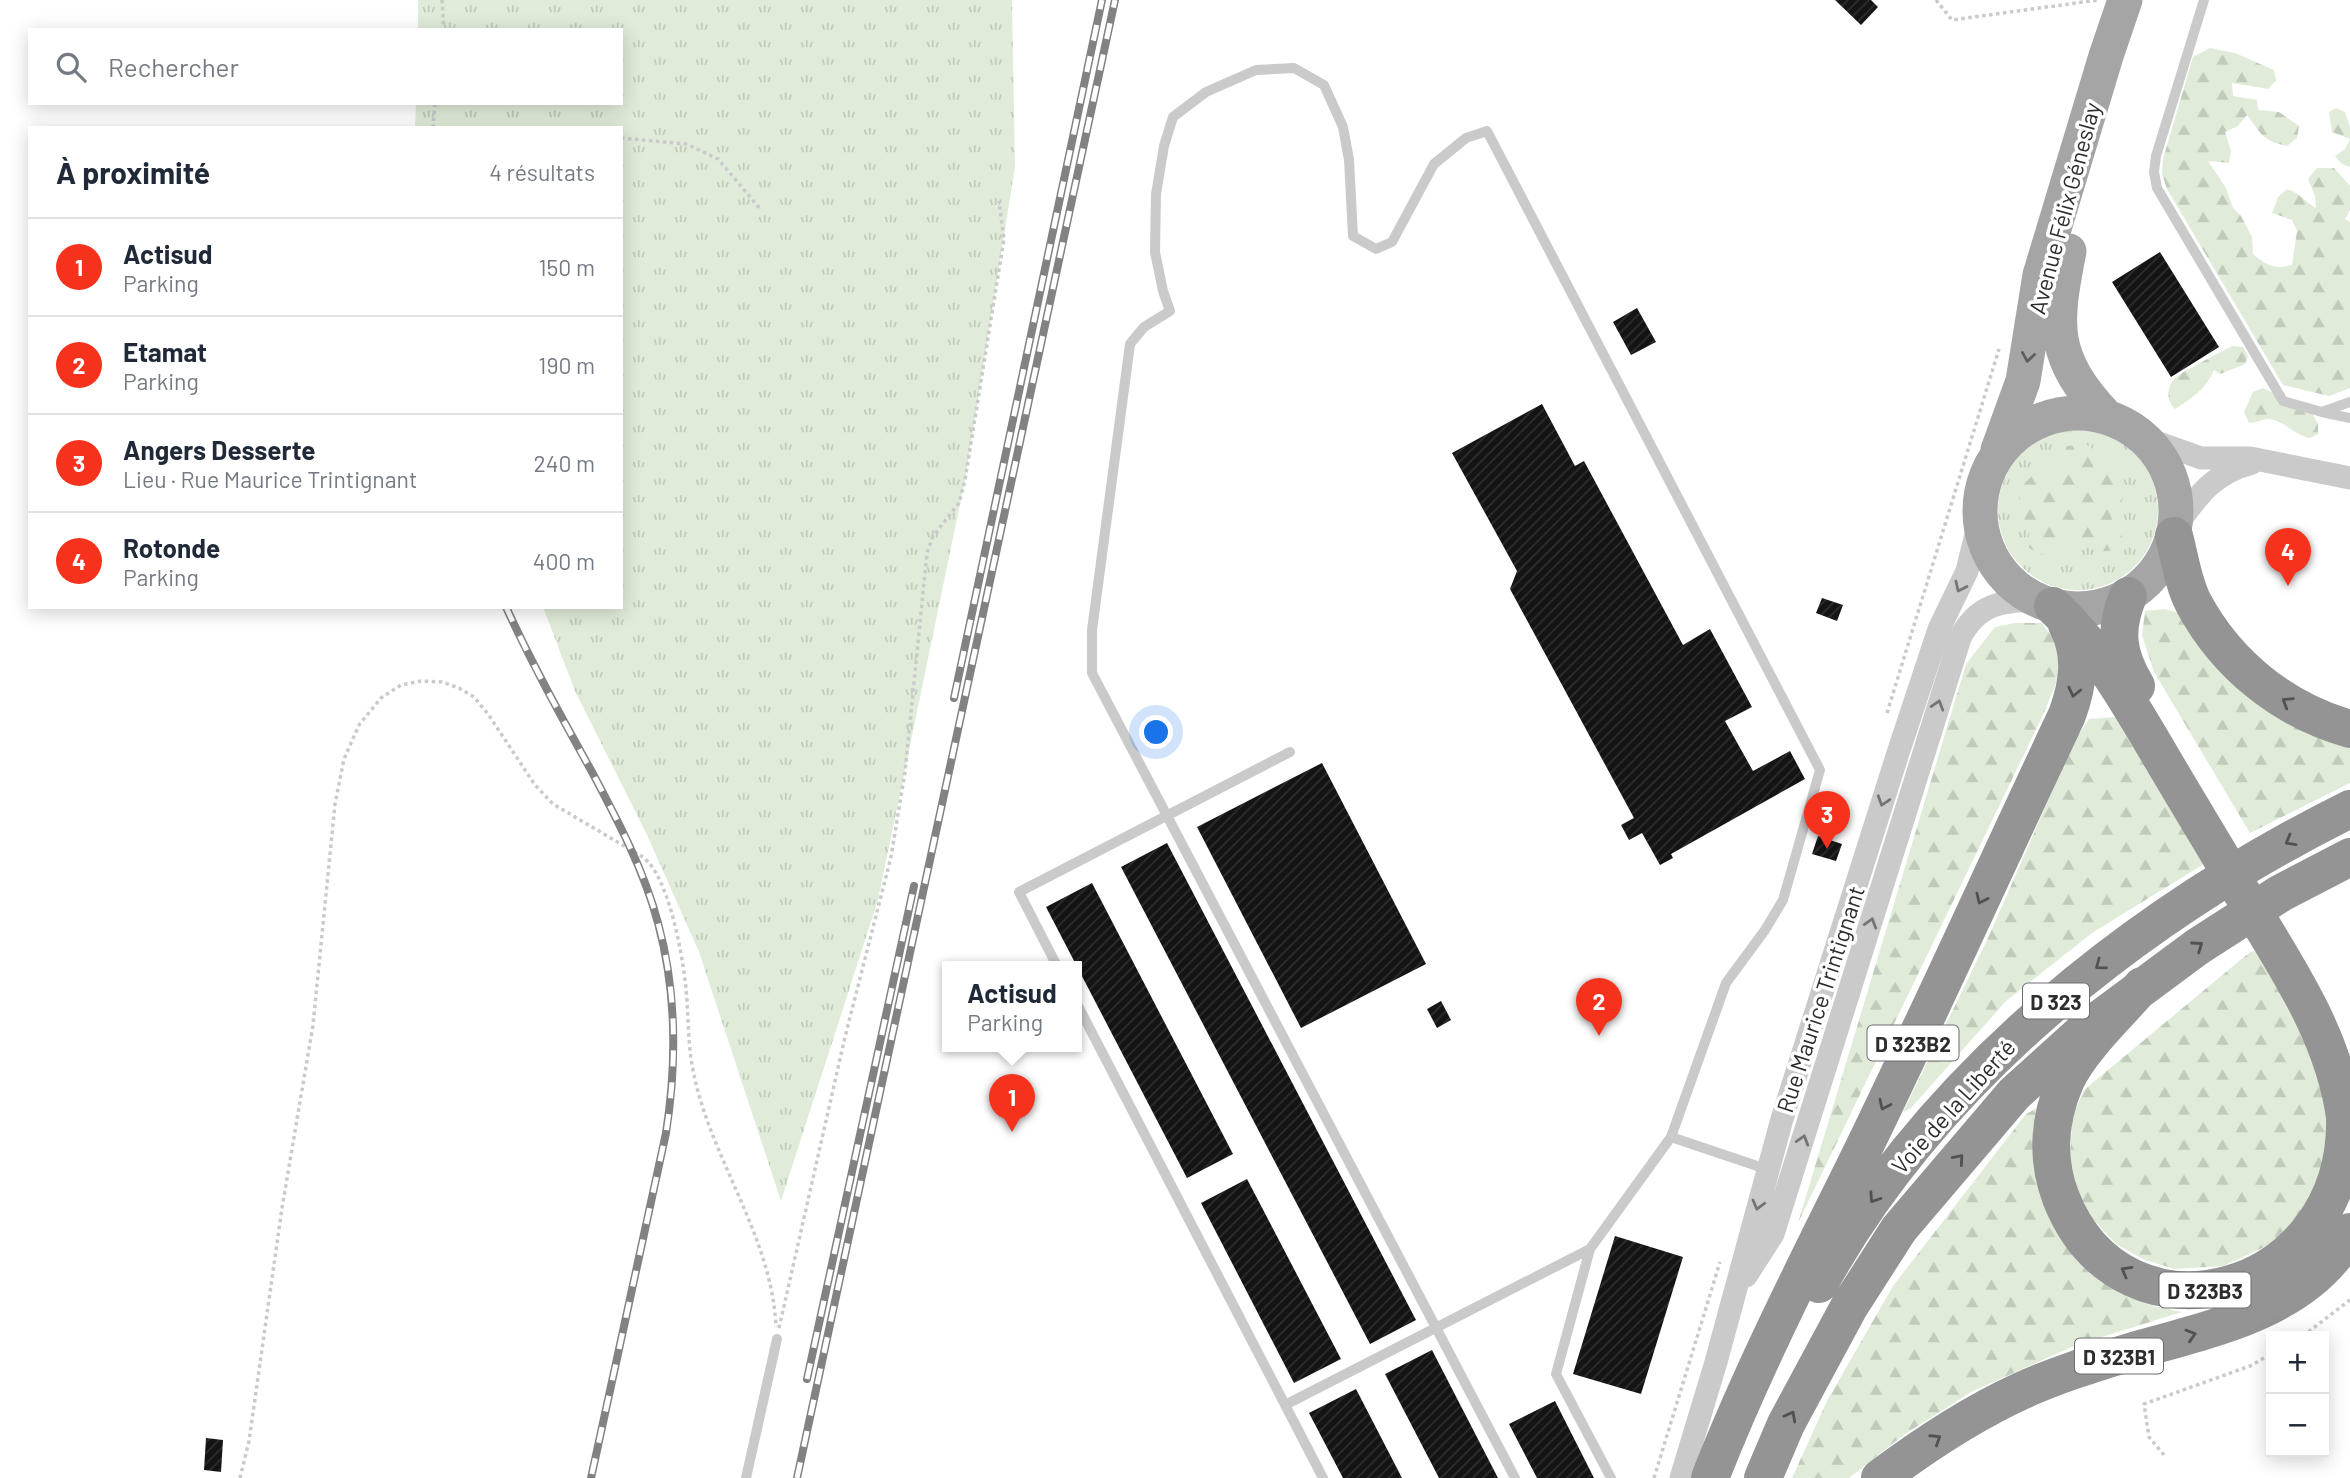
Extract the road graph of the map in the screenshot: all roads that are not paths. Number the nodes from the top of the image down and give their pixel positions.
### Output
1 (2125, 0) edge
2 (2146, 0) edge
3 (2204, 0) edge
4 (2350, 402) edge
5 (2322, 412) junction
6 (2106, 416) junction
7 (2350, 418) edge
8 (2146, 438) junction
9 (1995, 457) junction
10 (2265, 461) junction
11 (2350, 478) edge
12 (1979, 522) junction
13 (2175, 531) junction
14 (2129, 596) junction
15 (2045, 603) junction
16 (2350, 729) edge
17 (1290, 752) dead end
18 (2350, 809) edge
19 (1166, 814) junction
20 (2214, 830) junction
21 (2350, 857) edge
22 (2287, 951) junction
23 (1054, 961) edge
24 (2143, 986) junction
25 (1082, 1014) edge
26 (2350, 1045) edge
27 (1671, 1137) junction
28 (1768, 1169) junction
29 (1791, 1177) junction
30 (2350, 1232) edge
31 (1590, 1249) junction
32 (1436, 1328) junction
33 (776, 1339) road end
34 (1716, 1362) junction
35 (1284, 1405) junction
36 (746, 1478) edge
37 (1323, 1478) edge
38 (1515, 1478) edge
39 (1611, 1478) edge
40 (1681, 1478) edge
41 (1710, 1478) edge
42 (1725, 1478) edge
43 (1763, 1478) edge
44 (1880, 1478) edge

1 -> 9 main road, Avenue Félix Géneslay
2 - 6 main road, Avenue Félix Géneslay
3 - 5 lane
4 - 5 lane
5 - 7 lane
6 - 8 main road
6 - 9 main road
8 - 10 street
8 - 13 main road
9 - 12 main road
10 - 11 street
10 - 13 street
12 - 15 main road
12 -> 28 street, Rue Maurice Trintignant
13 - 14 main road
16 -> 13 highway
14 - 15 main road
14 - 20 highway
15 - 20 highway
29 -> 15 street, Rue Maurice Trintignant
15 -> 41 highway, D 323B2
17 - 19 lane
18 -> 42 highway, Voie de la Liberté / D 323
19 - 23 lane
19 - 27 lane
19 - 32 lane
20 - 22 highway
24 -> 21 highway, Voie de la Liberté / D 323
22 -> 24 highway, D 323B3
22 - 26 highway
43 -> 24 highway, Voie de la Liberté / D 323
25 - 35 lane
27 - 28 lane
27 - 31 lane
28 - 29 lane
28 -> 34 street, Rue Maurice Trintignant
29 - 34 street, Rue Maurice Trintignant
44 -> 30 highway, D 323B1
31 - 32 lane
31 - 39 lane
32 - 35 lane
32 - 38 lane
33 - 36 lane
34 - 40 street, Rue Maurice Trintignant
35 - 37 lane

